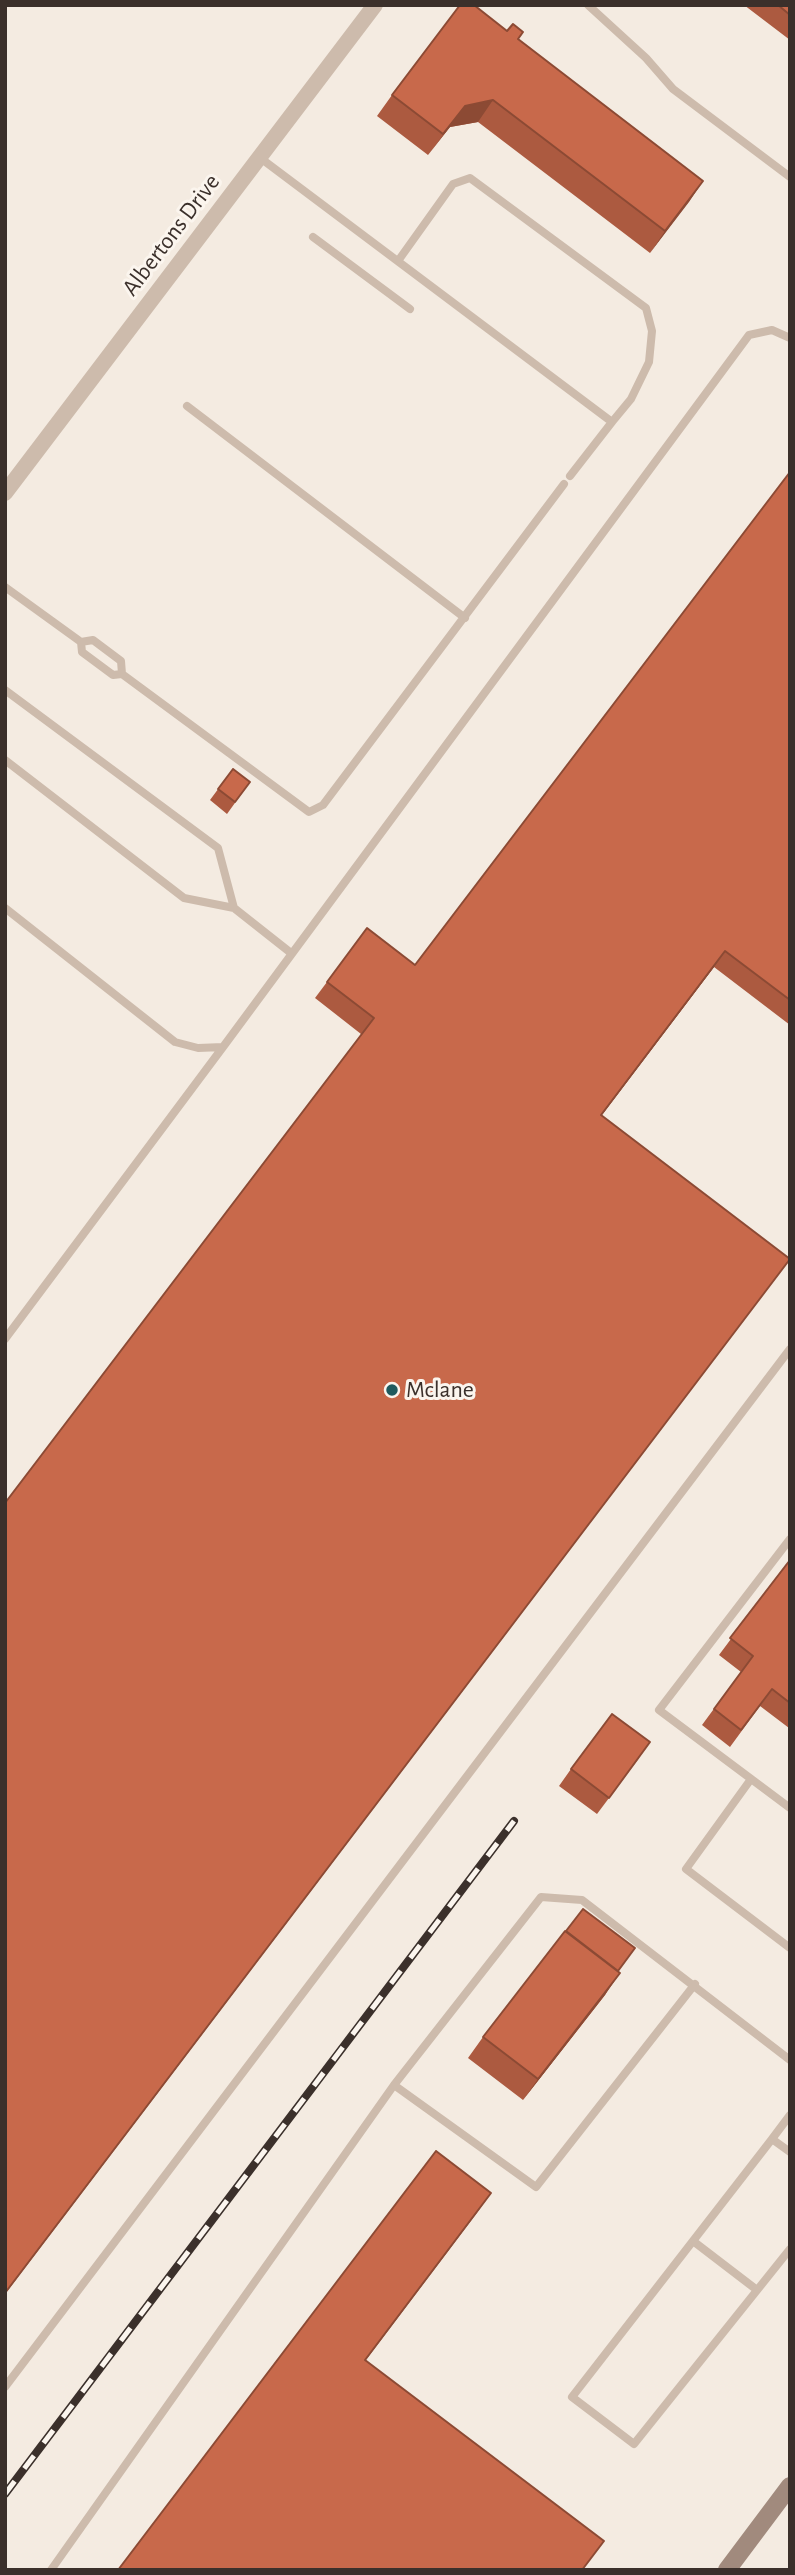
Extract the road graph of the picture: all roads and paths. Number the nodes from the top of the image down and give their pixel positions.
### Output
1 (375, 5) edge
2 (588, 5) edge
3 (259, 157) junction
4 (790, 177) edge
5 (313, 237) dead end
6 (398, 261) junction
7 (410, 309) dead end
8 (790, 338) edge
9 (187, 406) dead end
10 (612, 422) junction
11 (570, 476) dead end
12 (564, 484) dead end
13 (5, 493) edge
14 (5, 587) edge
15 (464, 618) junction
16 (81, 642) junction
17 (122, 674) junction
18 (5, 690) edge
19 (5, 760) edge
20 (5, 908) edge
21 (234, 908) junction
22 (291, 953) junction
23 (223, 1047) junction
24 (5, 1339) edge
25 (790, 1349) edge
26 (790, 1539) edge
27 (751, 1779) junction
28 (790, 1808) edge
29 (790, 1948) edge
30 (695, 1984) junction
31 (790, 2060) edge
32 (394, 2085) junction
33 (790, 2115) edge
34 (772, 2139) junction
35 (790, 2152) edge
36 (693, 2241) junction
37 (790, 2249) edge
38 (757, 2290) junction
39 (5, 2388) edge
40 (790, 2487) edge
41 (51, 2570) edge
42 (727, 2570) edge

1 - 3 street, Albertons Drive
2 - 4 lane
3 - 6 lane
3 - 13 street, Albertons Drive
5 - 7 lane
6 - 10 lane
6 - 10 lane
8 - 22 lane
9 - 15 lane
10 - 11 lane
12 - 15 lane
14 - 16 lane
15 - 17 lane
16 - 17 lane
16 - 17 lane
18 - 21 lane
19 - 21 lane
20 - 23 lane
21 - 22 lane
22 - 23 lane
23 - 24 lane
25 - 39 lane
26 - 27 lane
27 - 28 lane
27 - 29 lane
30 - 31 lane
30 - 32 lane
30 - 32 lane
32 - 41 lane
33 - 34 lane
34 - 35 lane
34 - 36 lane
36 - 38 lane
36 - 38 lane
37 - 38 lane
40 - 42 main road

